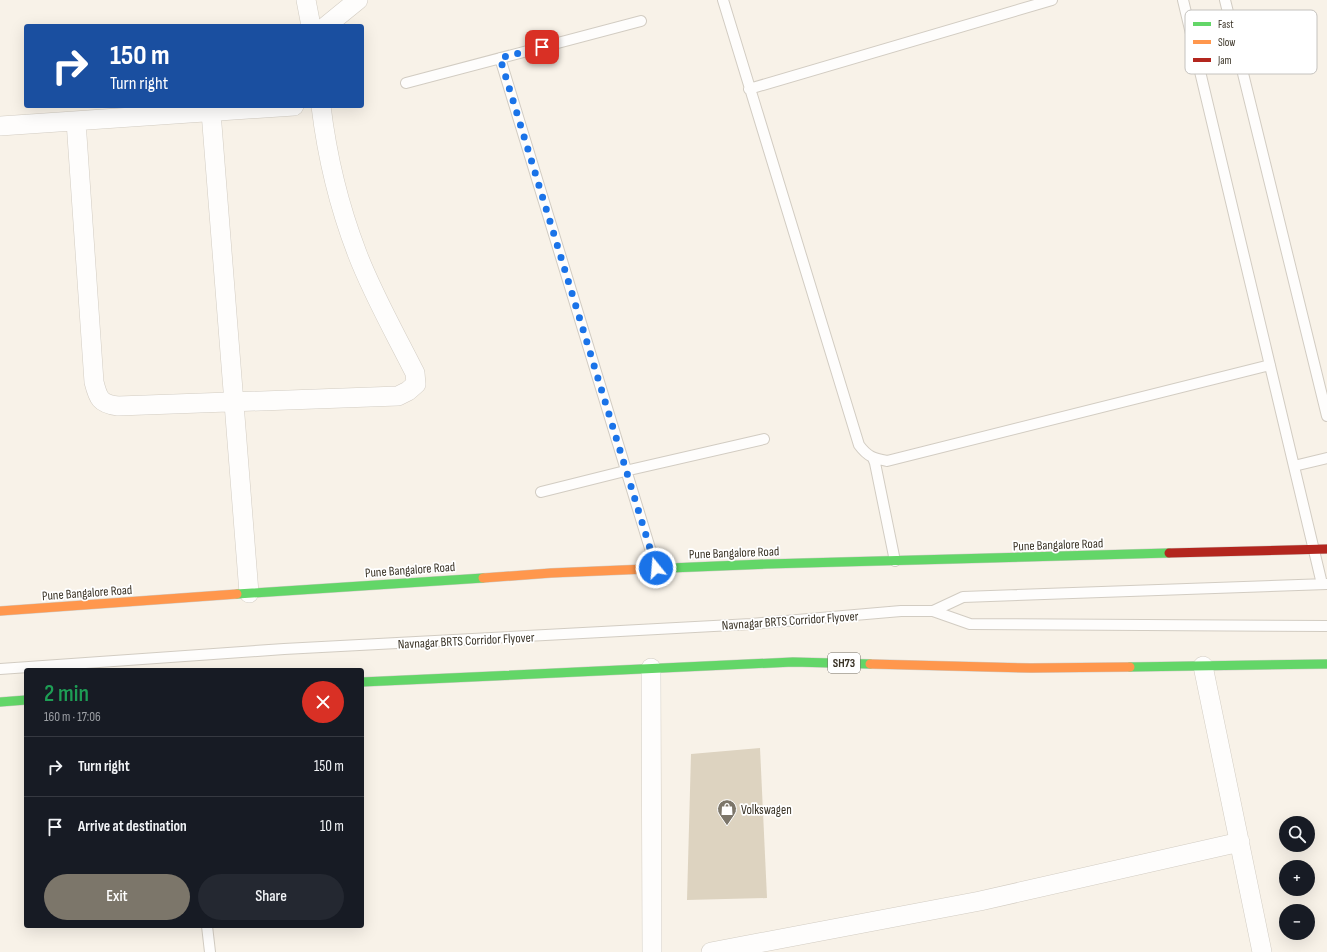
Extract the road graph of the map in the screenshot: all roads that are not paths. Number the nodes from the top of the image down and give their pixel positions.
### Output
1 (306, 0) edge
2 (358, 0) edge
3 (723, 0) edge
4 (1052, 0) edge
5 (1183, 0) edge
6 (1224, 0) edge
7 (1185, 10) edge
8 (1226, 10) edge
9 (641, 21) dead end
10 (311, 24) edge
11 (328, 24) edge
12 (500, 58) junction
13 (1201, 74) edge
14 (1242, 74) edge
15 (406, 83) dead end
16 (749, 89) junction
17 (266, 108) edge
18 (321, 108) edge
19 (211, 112) junction
20 (76, 121) junction
21 (0, 126) edge
22 (1270, 365) junction
23 (233, 401) junction
24 (1327, 416) edge
25 (764, 439) dead end
26 (873, 458) junction
27 (1327, 458) edge
28 (1294, 466) junction
29 (625, 470) junction
30 (541, 492) dead end
31 (1327, 549) edge
32 (1314, 550) junction
33 (895, 561) junction
34 (656, 568) junction
35 (1324, 584) edge
36 (249, 593) junction
37 (0, 611) edge
38 (933, 611) junction
39 (1327, 626) edge
40 (1327, 664) edge
41 (1203, 666) junction
42 (650, 668) junction
43 (0, 669) edge
44 (364, 682) edge
45 (24, 700) edge
46 (0, 702) edge
47 (1240, 842) junction
48 (207, 928) edge
49 (210, 952) edge
50 (652, 952) edge
51 (711, 952) edge
52 (1262, 952) edge

1 - 10 street
2 - 11 street
3 - 16 lane
4 - 16 lane
5 - 7 lane
6 - 8 lane
9 - 12 lane
12 - 15 lane
12 - 29 lane
13 - 22 lane
14 - 24 lane
16 - 26 lane
17 - 19 street
18 - 23 street
19 - 20 street
19 - 23 street
20 - 21 street
20 - 23 street
22 - 26 lane
22 - 28 lane
23 - 36 street
25 - 29 lane
26 - 33 lane
27 - 28 lane
28 - 32 lane
29 - 30 lane
29 - 34 lane
31 - 32 main road, Pune Bangalore Road
32 - 33 main road, Pune Bangalore Road
32 - 35 lane
33 - 34 main road, Pune Bangalore Road
34 - 36 main road, Pune Bangalore Road
35 - 38 lane
36 - 37 main road, Pune Bangalore Road
38 - 39 lane
38 - 43 lane, Navnagar BRTS Corridor Flyover
40 - 41 main road, SH73
41 - 42 main road, SH73
41 - 47 street
42 - 44 main road, SH73
42 - 50 street
45 - 46 main road
47 - 51 street
47 - 52 street
48 - 49 lane

